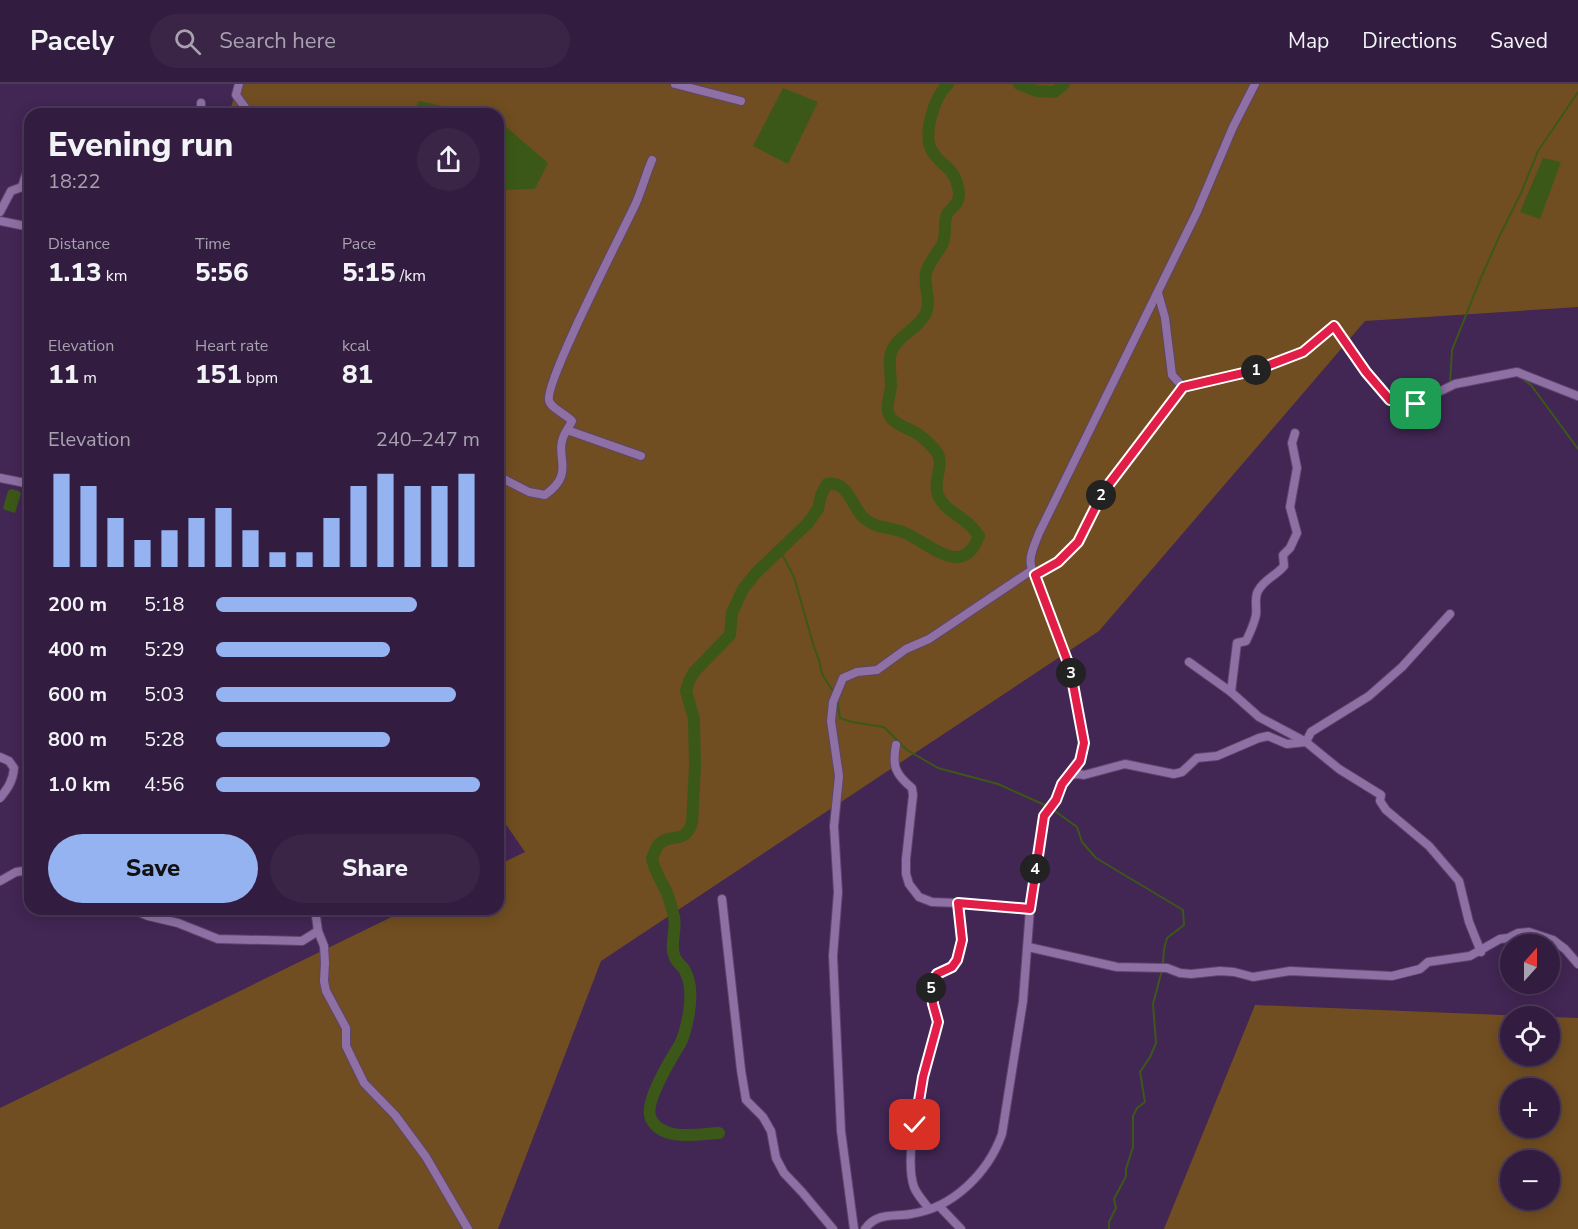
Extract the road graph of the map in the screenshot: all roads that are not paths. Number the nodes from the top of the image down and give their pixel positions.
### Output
1 (239, 84) edge
2 (675, 84) edge
3 (1255, 84) edge
4 (741, 101) dead end
5 (201, 103) dead end
6 (201, 108) edge
7 (246, 108) edge
8 (652, 160) dead end
9 (24, 181) edge
10 (0, 212) edge
11 (0, 221) edge
12 (24, 226) edge
13 (1158, 293) junction
14 (1183, 387) junction
15 (1578, 396) edge
16 (567, 430) junction
17 (1295, 433) dead end
18 (641, 456) dead end
19 (0, 478) edge
20 (504, 479) edge
21 (24, 483) edge
22 (1034, 572) junction
23 (1450, 614) dead end
24 (1189, 662) dead end
25 (1231, 692) junction
26 (1306, 742) junction
27 (896, 745) dead end
28 (0, 757) edge
29 (1070, 775) junction
30 (0, 798) edge
31 (24, 871) edge
32 (0, 881) edge
33 (722, 899) dead end
34 (958, 903) junction
35 (1030, 909) junction
36 (146, 915) edge
37 (316, 915) edge
38 (318, 931) junction
39 (1028, 947) junction
40 (1481, 952) junction
41 (1578, 964) edge
42 (940, 1207) junction
43 (929, 1209) junction
44 (468, 1229) edge
45 (833, 1229) edge
46 (854, 1229) edge
47 (865, 1229) edge
48 (961, 1229) edge

1 - 7 street
2 - 4 street
3 - 13 street
5 - 6 street
8 - 16 street
9 - 10 street
11 - 12 street
13 - 14 street
13 - 22 street
14 - 15 street
14 - 22 street
16 - 18 street
16 - 20 street
17 - 25 street
19 - 21 street
22 - 29 street
22 - 46 street
23 - 26 street
24 - 25 street
25 - 26 street
26 - 29 street
26 - 40 street
27 - 34 street
28 - 30 street
29 - 35 street
31 - 32 street
33 - 45 street
34 - 35 street
34 - 43 street
35 - 39 street
36 - 38 street
37 - 38 street
38 - 44 street
39 - 40 street
39 - 42 street
40 - 41 street
42 - 43 street
42 - 48 street
43 - 47 street

